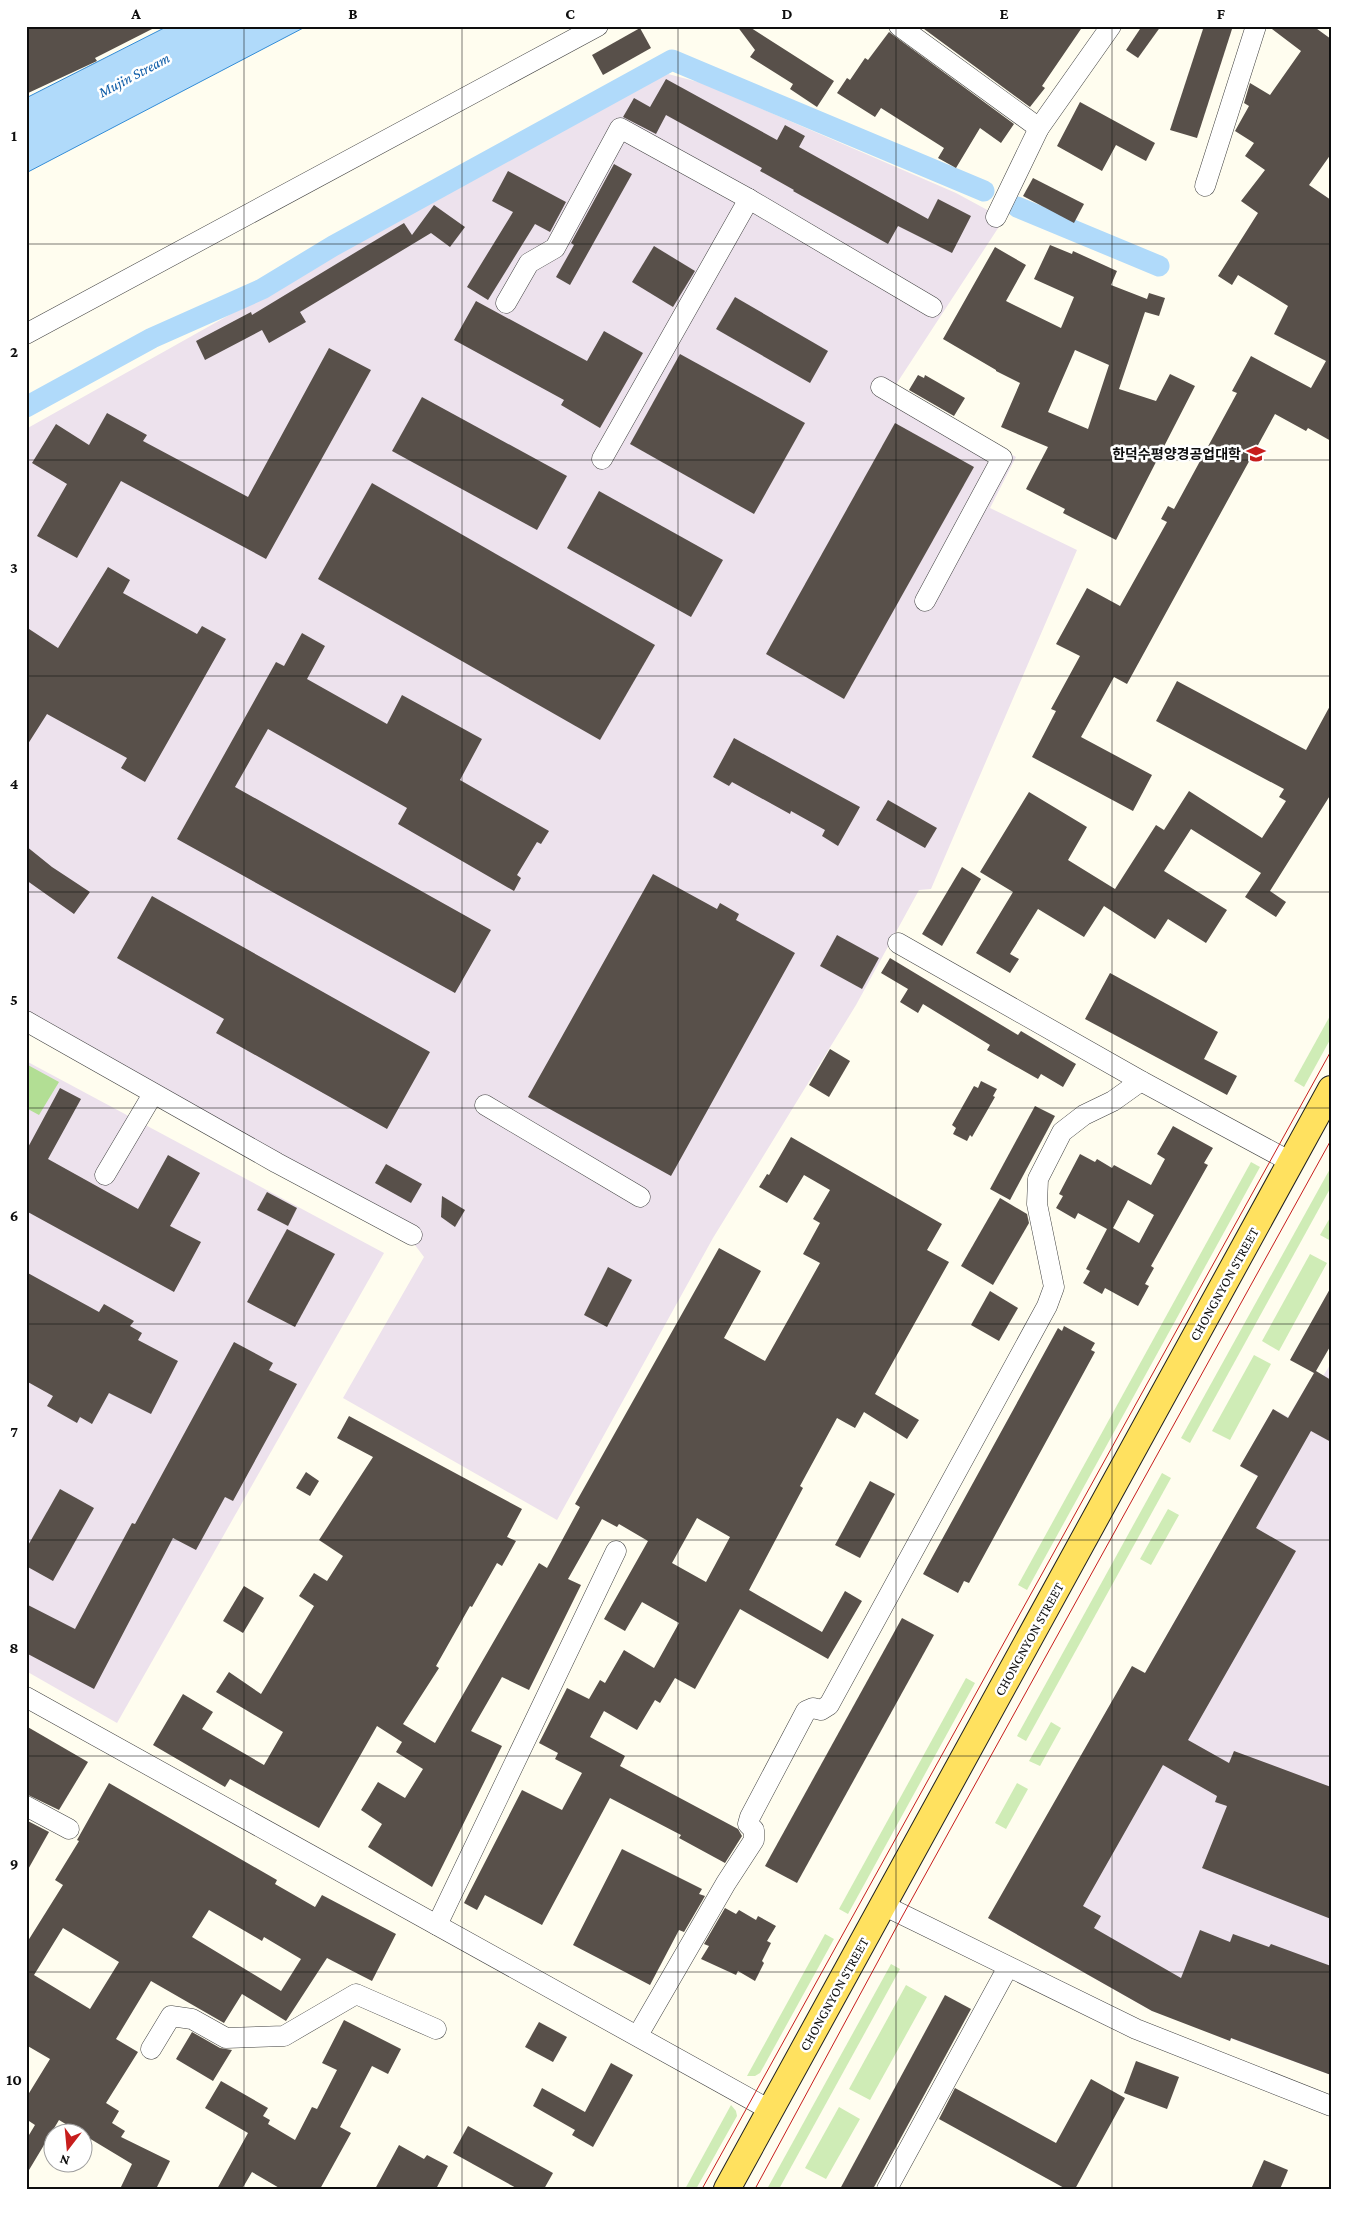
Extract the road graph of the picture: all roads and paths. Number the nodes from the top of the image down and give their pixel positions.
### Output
1 (598, 26) edge
2 (899, 26) edge
3 (1110, 26) edge
4 (1256, 26) edge
5 (1039, 128) junction
6 (1205, 186) dead end
7 (749, 199) junction
8 (996, 217) dead end
9 (506, 303) dead end
10 (932, 307) dead end
11 (26, 334) edge
12 (881, 387) dead end
13 (602, 459) dead end
14 (924, 601) dead end
15 (898, 943) dead end
16 (26, 1021) edge
17 (1141, 1082) junction
18 (1331, 1089) edge
19 (153, 1094) junction
20 (485, 1105) dead end
21 (1325, 1115) edge
22 (1291, 1162) junction
23 (105, 1175) dead end
24 (640, 1197) dead end
25 (412, 1235) dead end
26 (616, 1550) dead end
27 (26, 1697) edge
28 (26, 1806) edge
29 (69, 1829) dead end
30 (883, 1905) junction
31 (437, 1925) junction
32 (1008, 1968) junction
33 (436, 2029) dead end
34 (638, 2036) junction
35 (151, 2048) dead end
36 (1331, 2106) edge
37 (770, 2110) junction
38 (727, 2189) edge
39 (887, 2189) edge

1 - 11 street
2 - 5 street
3 - 5 street
4 - 6 street
5 - 8 street
7 - 9 street
7 - 10 street
7 - 13 street
12 - 14 street
15 - 17 street
16 - 19 street
17 - 22 street
17 - 34 street
18 - 21 main road, CHONGNYON STREET
19 - 23 street
19 - 25 street
20 - 24 street
21 - 22 main road, CHONGNYON STREET
22 - 30 main road, CHONGNYON STREET
26 - 31 street
27 - 31 street
28 - 29 street
30 - 32 street
30 - 37 main road, CHONGNYON STREET
31 - 34 street
32 - 36 street
32 - 39 street
33 - 35 street
34 - 37 street
37 - 38 main road, CHONGNYON STREET

